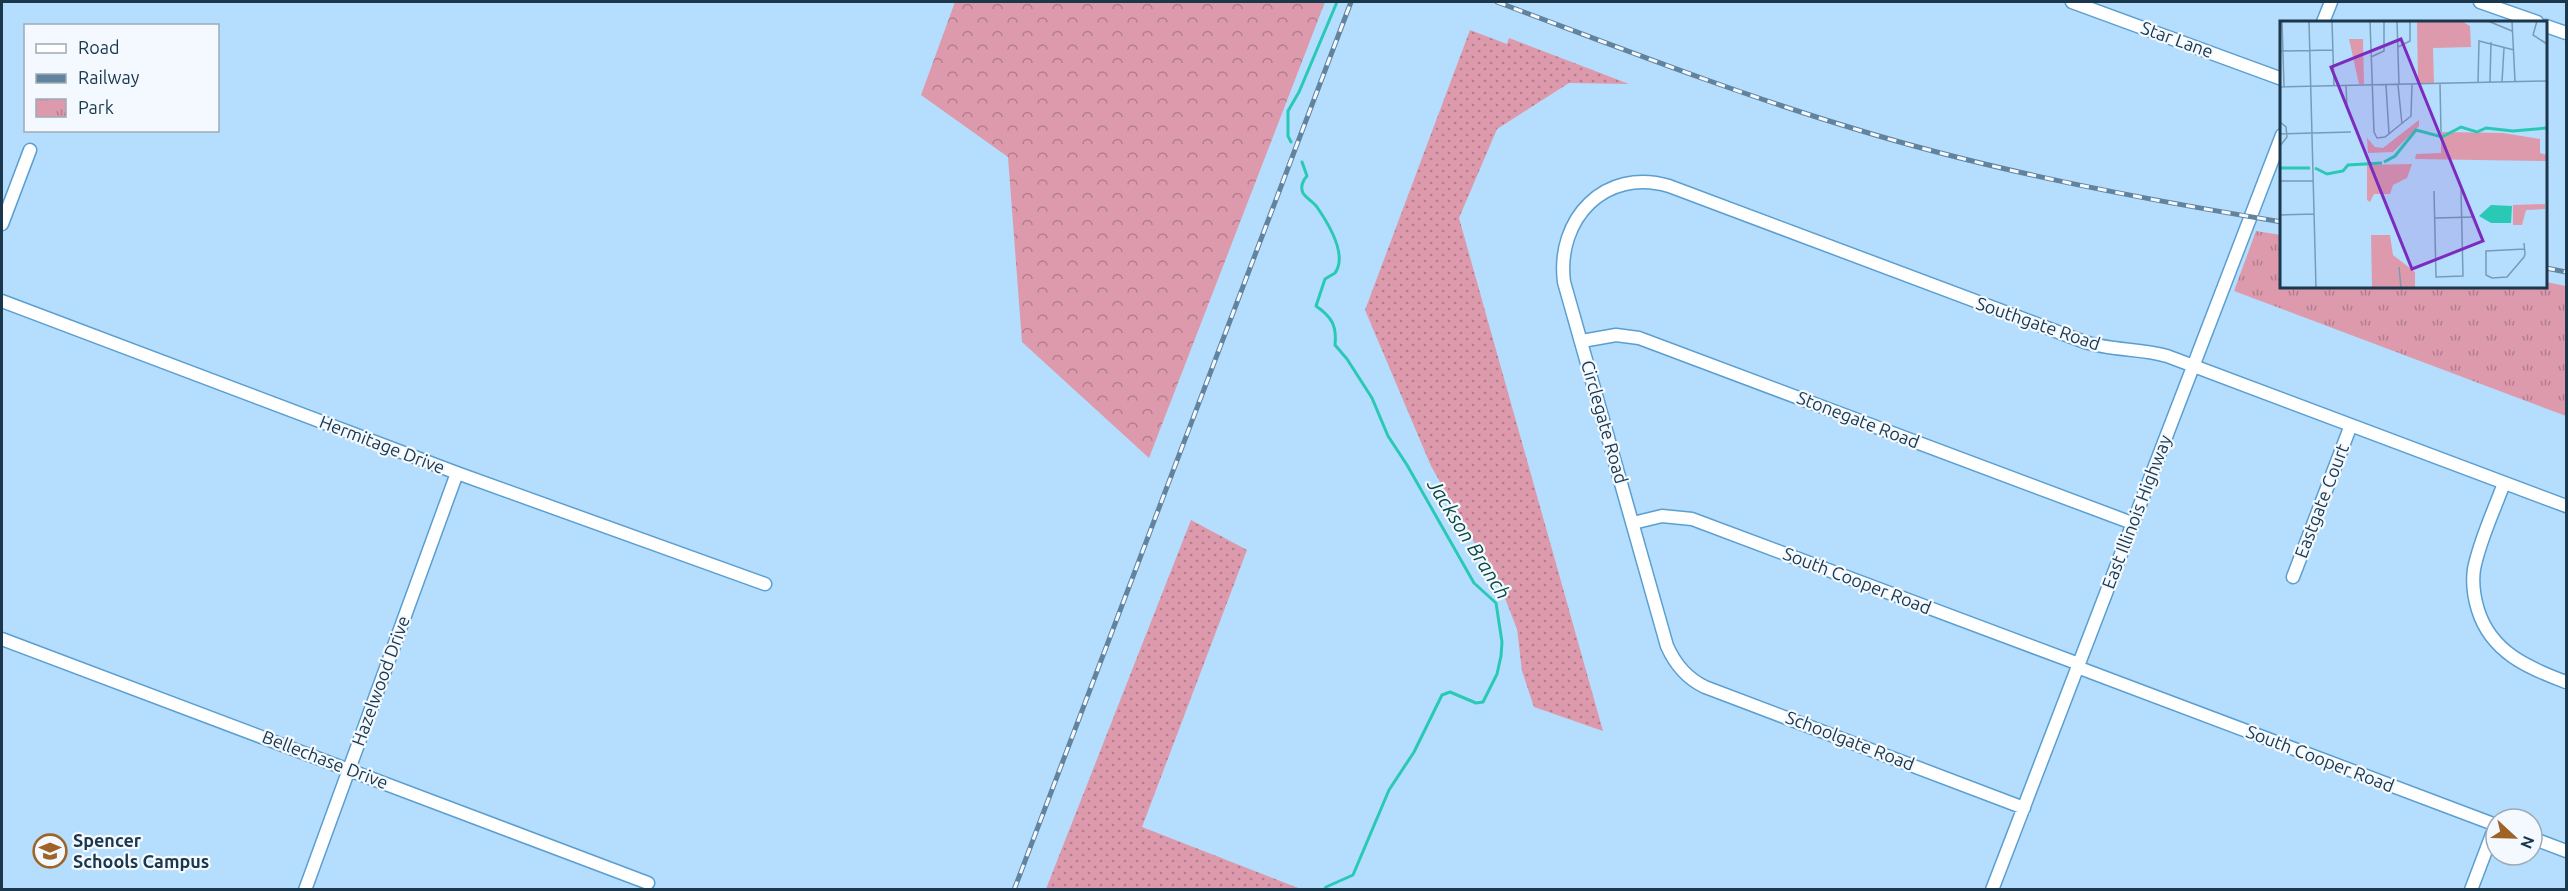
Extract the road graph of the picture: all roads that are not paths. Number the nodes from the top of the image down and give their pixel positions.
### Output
1 (2072, 2) edge
2 (2331, 2) edge
3 (2480, 2) edge
4 (2323, 21) edge
5 (2534, 21) edge
6 (2547, 26) edge
7 (2566, 33) edge
8 (2280, 78) edge
9 (2280, 140) edge
10 (30, 150) dead end
11 (1612, 189) joint
12 (2, 224) edge
13 (2, 302) edge
14 (1581, 341) junction
15 (2193, 366) junction
16 (2351, 424) junction
17 (457, 473) junction
18 (2504, 483) junction
19 (2566, 506) edge
20 (1633, 523) junction
21 (2132, 523) junction
22 (2293, 577) dead end
23 (765, 584) dead end
24 (2, 639) edge
25 (2078, 666) junction
26 (1680, 669) joint
27 (2566, 682) edge
28 (349, 768) junction
29 (2024, 808) junction
30 (2484, 819) edge
31 (2544, 843) edge
32 (2566, 851) edge
33 (2484, 856) edge
34 (648, 883) dead end
35 (305, 890) edge
36 (1992, 890) edge
37 (2471, 890) edge

1 - 8 street, Star Lane
2 - 4 street
3 - 5 street
6 - 7 street
9 - 15 street, East Illinois Highway
10 - 12 street
11 - 14 street, Circlegate Road
11 - 15 street, Southgate Road
13 - 17 street, Hermitage Drive
14 - 20 street, Circlegate Road
14 - 21 street, Stonegate Road
15 - 16 street, Southgate Road
15 - 21 street, East Illinois Highway
16 - 18 street, Southgate Road
16 - 22 street, Eastgate Court
17 - 23 street, Hermitage Drive
17 - 28 street, Hazelwood Drive
18 - 19 street, Southgate Road
18 - 27 street
20 - 25 street, South Cooper Road
20 - 26 street, Circlegate Road
21 - 25 street, East Illinois Highway
24 - 28 street, Bellechase Drive
25 - 29 street, East Illinois Highway
25 - 30 street, South Cooper Road
26 - 29 street, Schoolgate Road
28 - 34 street, Bellechase Drive
28 - 35 street, Hazelwood Drive
29 - 36 street, East Illinois Highway
31 - 32 street
33 - 37 street

